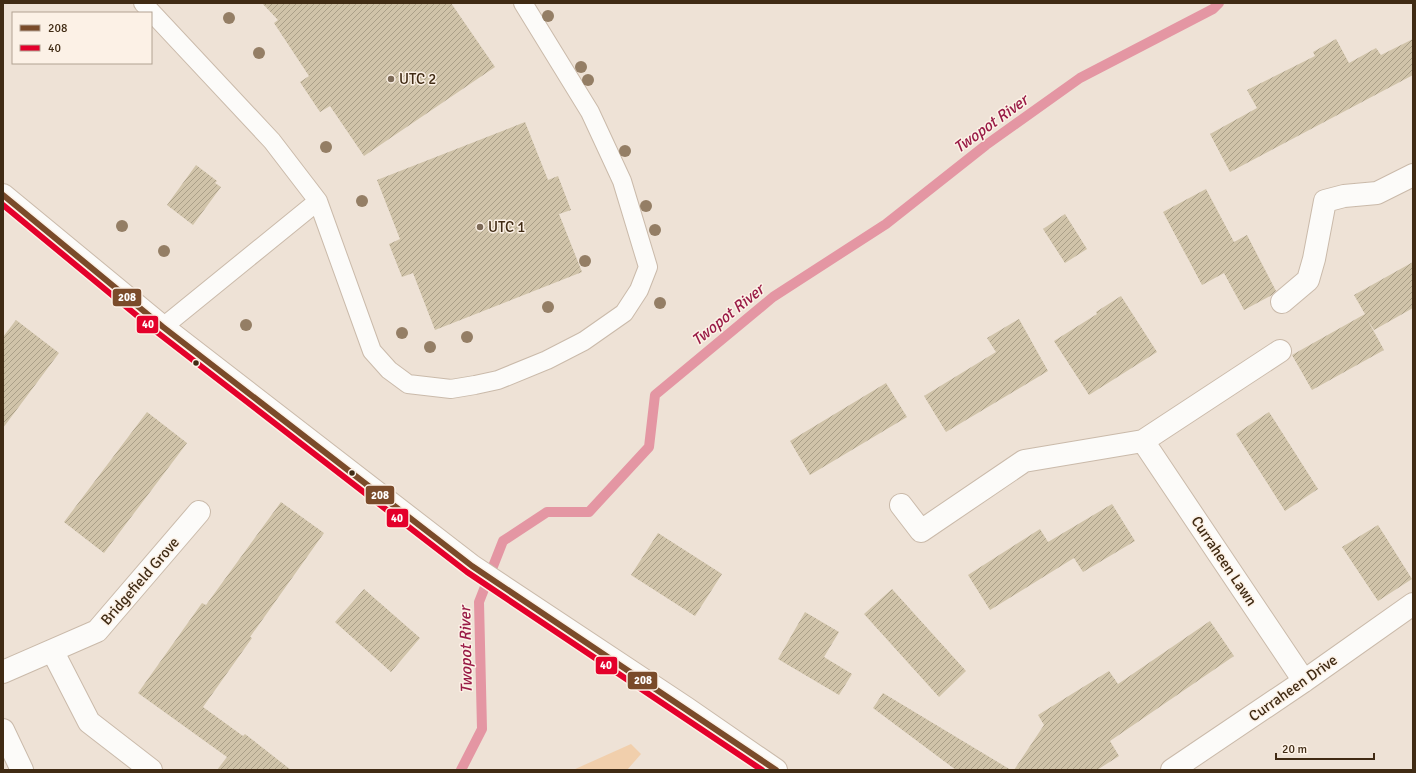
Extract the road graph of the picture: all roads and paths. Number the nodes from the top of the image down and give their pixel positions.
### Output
1 (143, 3) edge
2 (523, 3) edge
3 (151, 12) edge
4 (152, 13) edge
5 (1413, 175) edge
6 (3, 195) edge
7 (318, 201) junction
8 (1282, 302) dead end
9 (163, 327) junction
10 (1280, 351) dead end
11 (1143, 441) junction
12 (901, 505) dead end
13 (199, 512) dead end
14 (1413, 604) edge
15 (53, 652) junction
16 (3, 672) edge
17 (1304, 681) junction
18 (3, 730) edge
19 (22, 770) edge
20 (151, 770) edge
21 (776, 770) edge
22 (1172, 770) edge

1 - 3 lane
2 - 7 lane
4 - 7 lane
5 - 8 street
6 - 9 street
7 - 9 lane
9 - 21 street
10 - 11 street
11 - 12 street
11 - 17 street, Curraheen Lawn
13 - 15 street, Bridgefield Grove
14 - 17 street, Curraheen Drive
15 - 16 street, Bridgefield Grove
15 - 20 street
17 - 22 street, Curraheen Drive
18 - 19 street

